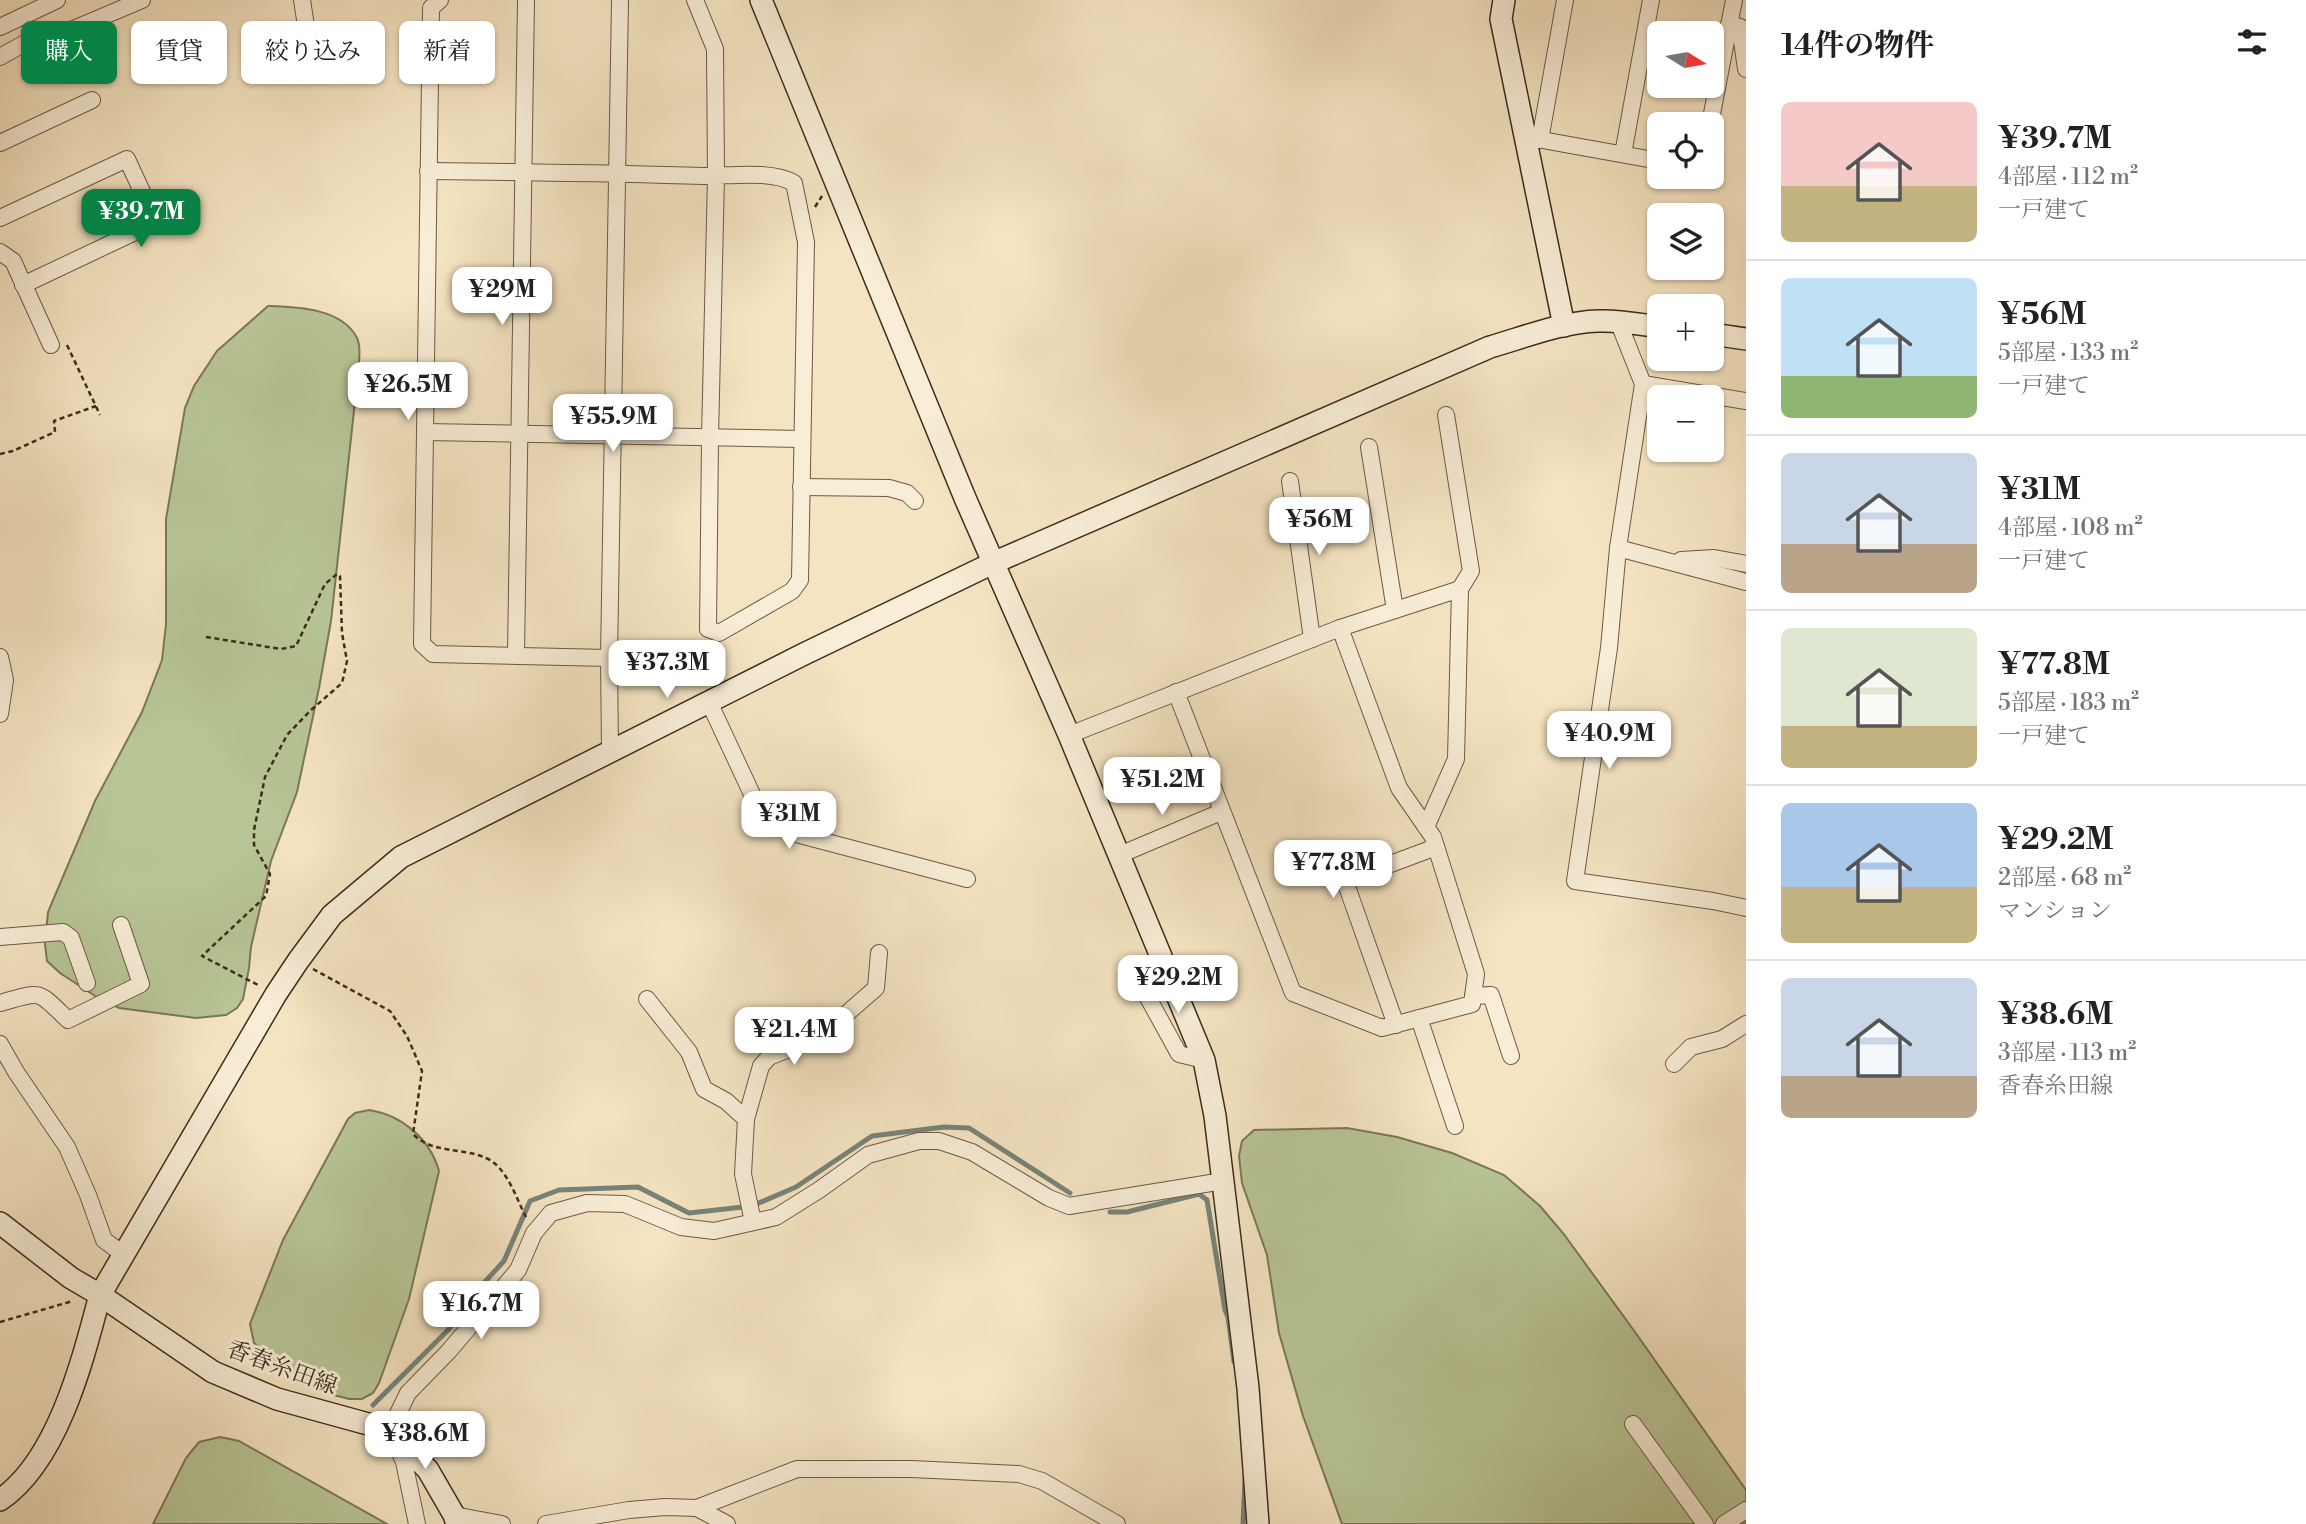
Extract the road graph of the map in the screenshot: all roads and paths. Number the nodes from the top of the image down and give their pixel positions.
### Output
1 (57, 0) edge
2 (142, 0) edge
3 (302, 0) edge
4 (440, 0) edge
5 (526, 0) edge
6 (620, 0) edge
7 (695, 0) edge
8 (761, 0) edge
9 (1504, 0) edge
10 (1565, 0) edge
11 (1651, 0) edge
12 (1734, 0) edge
13 (305, 21) edge
14 (1729, 24) junction
15 (0, 27) edge
16 (0, 57) edge
17 (1746, 69) edge
18 (92, 100) dead end
19 (1712, 112) edge
20 (1532, 138) junction
21 (0, 143) edge
22 (1623, 154) junction
23 (1647, 159) edge
24 (428, 171) junction
25 (523, 172) junction
26 (618, 173) junction
27 (716, 176) junction
28 (839, 193) junction
29 (0, 218) edge
30 (803, 229) junction
31 (0, 252) edge
32 (23, 285) junction
33 (1618, 321) junction
34 (1647, 325) edge
35 (1564, 326) junction
36 (1724, 336) edge
37 (1746, 339) edge
38 (51, 345) joint
39 (1643, 384) junction
40 (1746, 401) edge
41 (96, 406) junction
42 (100, 415) dead end
43 (1446, 415) dead end
44 (426, 432) junction
45 (519, 434) junction
46 (614, 435) junction
47 (710, 438) junction
48 (802, 439) junction
49 (1369, 447) dead end
50 (0, 454) edge
51 (1290, 481) dead end
52 (801, 487) junction
53 (915, 501) dead end
54 (1618, 548) junction
55 (1665, 561) junction
56 (993, 562) junction
57 (1746, 564) edge
58 (1746, 582) edge
59 (1460, 589) junction
60 (1395, 610) junction
61 (1340, 628) junction
62 (708, 629) junction
63 (206, 637) dead end
64 (1312, 639) junction
65 (516, 655) junction
66 (0, 657) edge
67 (609, 659) junction
68 (732, 691) junction
69 (1176, 692) junction
70 (709, 702) junction
71 (0, 714) edge
72 (1069, 735) junction
73 (610, 752) junction
74 (1221, 813) junction
75 (1426, 827) junction
76 (1436, 847) junction
77 (1117, 856) junction
78 (967, 880) dead end
79 (1746, 908) edge
80 (121, 925) dead end
81 (0, 937) edge
82 (879, 953) dead end
83 (298, 961) junction
84 (87, 983) dead end
85 (1140, 985) dead end
86 (276, 994) junction
87 (1473, 996) junction
88 (647, 999) dead end
89 (0, 1003) edge
90 (1419, 1018) junction
91 (1746, 1024) edge
92 (1396, 1025) junction
93 (0, 1044) edge
94 (1511, 1056) dead end
95 (1204, 1060) junction
96 (1674, 1064) dead end
97 (746, 1119) junction
98 (1455, 1126) dead end
99 (1223, 1181) junction
100 (753, 1222) junction
101 (0, 1223) edge
102 (534, 1233) junction
103 (123, 1254) junction
104 (100, 1295) junction
105 (0, 1322) edge
106 (1633, 1424) dead end
107 (390, 1430) junction
108 (0, 1500) edge
109 (697, 1508) junction
110 (1746, 1510) edge
111 (456, 1520) edge
112 (417, 1524) edge
113 (502, 1524) edge
114 (546, 1524) edge
115 (727, 1524) edge
116 (1117, 1524) edge
117 (1258, 1524) edge
118 (1704, 1524) edge
119 (1724, 1524) edge

1 - 15 street
2 - 16 street
3 - 13 street
4 - 24 street
5 - 25 street
6 - 26 street
7 - 27 street
8 - 28 street
9 - 20 street
10 - 20 street
11 - 22 street
12 - 14 street
14 - 17 street
14 - 19 street
18 - 21 street
20 - 22 street
20 - 35 street
22 - 23 street
24 - 25 street
24 - 44 street
25 - 26 street
25 - 45 street
26 - 27 street
26 - 46 street
27 - 30 street
27 - 47 street
28 - 30 path
28 - 56 street
29 - 32 street
30 - 48 street
31 - 32 street
32 - 38 street
33 - 34 street
33 - 35 street
33 - 39 street
35 - 56 street
36 - 37 street
38 - 41 path
39 - 40 street
39 - 54 street
41 - 42 path
41 - 50 path
43 - 59 street
44 - 45 street
44 - 65 street
45 - 46 street
45 - 65 street
46 - 47 street
46 - 67 street
47 - 48 street
47 - 62 street
48 - 52 street
49 - 60 street
51 - 64 street
52 - 53 street
52 - 62 street
54 - 55 street
54 - 79 street
55 - 57 street
55 - 58 street
56 - 68 street
56 - 72 street
59 - 60 street
59 - 75 street
60 - 61 street
61 - 64 street
61 - 75 street
62 - 68 path
63 - 86 path
64 - 69 street
65 - 67 street
66 - 71 street
67 - 73 street
68 - 70 street
69 - 72 street
69 - 74 street
70 - 73 street
70 - 78 street
72 - 77 street
73 - 83 street
74 - 77 street
74 - 92 street
75 - 76 street
76 - 87 street
76 - 92 street
77 - 95 street
80 - 89 street
81 - 84 street
82 - 97 street
83 - 86 street
83 - 102 path
85 - 95 street
86 - 103 street
87 - 90 street
87 - 94 street
88 - 97 street
90 - 92 street
90 - 98 street
91 - 96 street
93 - 103 street
95 - 99 street
97 - 100 street
99 - 100 street
99 - 117 street
100 - 102 street
101 - 104 street, 香春糸田線
102 - 107 street
103 - 104 street
104 - 105 path
104 - 107 street, 香春糸田線
104 - 108 street
106 - 118 street
107 - 111 street
107 - 112 street
109 - 114 street
109 - 115 street
109 - 116 street
110 - 119 street
111 - 113 street

